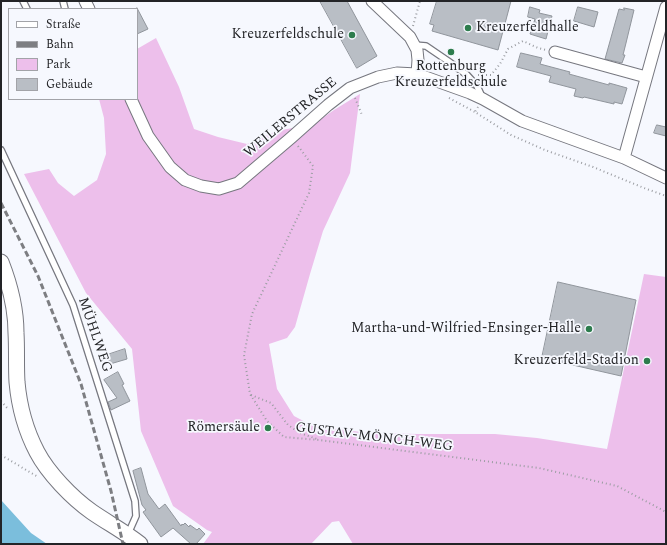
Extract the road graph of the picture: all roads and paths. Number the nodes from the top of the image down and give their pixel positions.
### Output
1 (372, 1) edge
2 (420, 1) edge
3 (666, 7) edge
4 (662, 37) edge
5 (412, 41) junction
6 (555, 52) joint
7 (417, 74) junction
8 (467, 75) junction
9 (646, 77) junction
10 (350, 88) junction
11 (446, 97) dead end
12 (483, 99) junction
13 (131, 100) edge
14 (475, 112) junction
15 (362, 115) dead end
16 (292, 137) junction
17 (1, 150) edge
18 (624, 158) junction
19 (666, 178) edge
20 (666, 196) edge
21 (1, 262) edge
22 (250, 394) junction
23 (319, 440) junction
24 (1, 455) edge
25 (52, 474) junction
26 (666, 512) edge
27 (128, 535) junction
28 (140, 544) edge

1 - 5 street
2 - 5 path
3 - 4 street
4 - 9 street
5 - 7 street
5 - 8 lane
6 - 8 path
6 - 9 street
7 - 10 street, WEILERSTRASSE
7 - 12 street, WEILERSTRASSE
8 - 12 lane
9 - 18 street
10 - 15 path
10 - 16 street, WEILERSTRASSE
11 - 14 path
12 - 14 path
12 - 18 street, WEILERSTRASSE
13 - 16 street, WEILERSTRASSE
14 - 20 path
16 - 22 path, GUSTAV-MÖNCH-WEG
17 - 27 lane, MÜHLWEG
18 - 19 street, WEILERSTRASSE
21 - 25 main road
22 - 23 path
22 - 23 path, GUSTAV-MÖNCH-WEG
23 - 26 path, GUSTAV-MÖNCH-WEG
24 - 25 path
25 - 27 main road
27 - 28 main road

